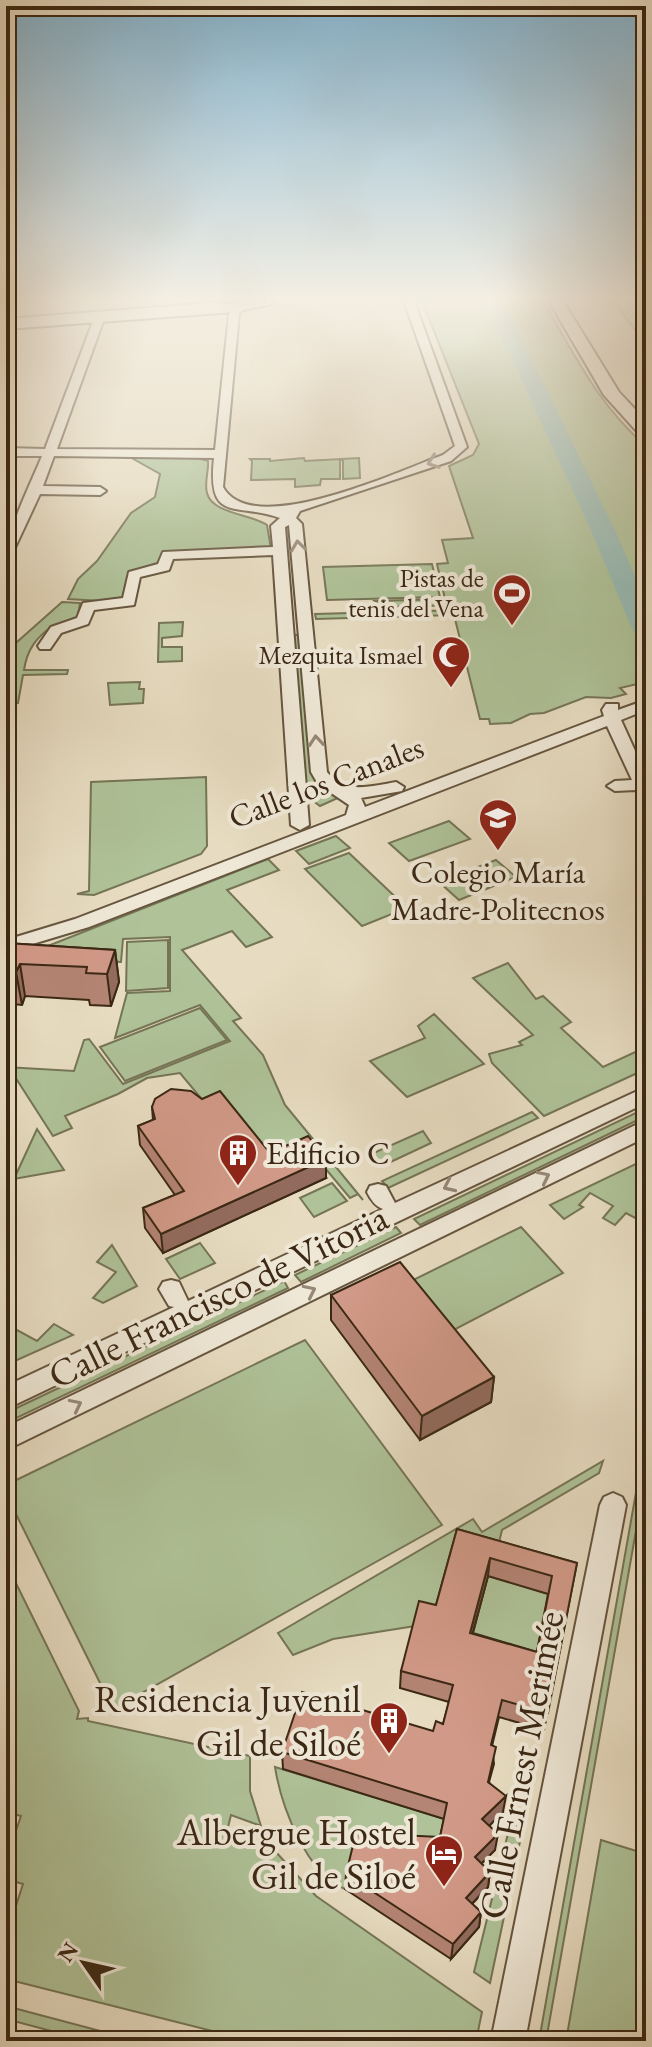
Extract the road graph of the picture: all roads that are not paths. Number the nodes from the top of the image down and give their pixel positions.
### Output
1 (71, 397) edge
2 (226, 397) edge
3 (443, 397) edge
4 (613, 397) edge
5 (633, 397) edge
6 (646, 413) edge
7 (646, 431) edge
8 (6, 452) edge
9 (50, 453) junction
10 (220, 454) junction
11 (35, 490) junction
12 (100, 491) dead end
13 (313, 505) junction
14 (261, 512) junction
15 (288, 517) junction
16 (281, 551) junction
17 (6, 552) edge
18 (284, 591) junction
19 (303, 591) junction
20 (287, 631) junction
21 (306, 631) junction
22 (45, 646) dead end
23 (646, 695) edge
24 (646, 705) edge
25 (615, 710) junction
26 (615, 786) dead end
27 (644, 789) edge
28 (300, 797) junction
29 (350, 808) junction
30 (322, 816) junction
31 (300, 825) junction
32 (229, 859) junction
33 (40, 938) junction
34 (6, 946) edge
35 (646, 1094) edge
36 (646, 1128) edge
37 (386, 1202) junction
38 (418, 1238) junction
39 (6, 1398) edge
40 (6, 1439) edge
41 (613, 1505) dead end
42 (508, 2041) edge

1 - 9 street
2 - 10 street
3 -> 13 street
4 - 7 main road
5 - 6 main road
8 - 9 street
9 - 10 street
9 - 11 street
10 - 14 street
11 - 12 street
11 - 17 street
13 - 14 street
13 - 15 street
14 - 15 street
15 - 16 street
19 -> 15 street
16 - 18 street
16 - 22 street
18 - 19 street
18 - 20 street
19 - 21 street
20 - 21 street
20 - 28 street
29 -> 21 street
23 - 25 street, Calle los Canales
24 - 25 street, Calle los Canales
25 - 27 street
25 - 29 street, Calle los Canales
25 - 29 street, Calle los Canales
26 - 27 street
28 - 30 street
28 - 31 street
29 - 30 street
29 - 32 street, Calle los Canales
30 - 31 street, Calle los Canales
31 - 32 street, Calle los Canales
32 - 33 street, Calle los Canales
32 - 33 street, Calle los Canales
33 - 34 street, Calle los Canales
35 -> 37 street, Calle Francisco de Vitoria
38 -> 36 street, Calle Francisco de Vitoria
37 - 38 street, Calle Francisco de Vitoria
37 - 39 street, Calle Francisco de Vitoria
40 -> 38 street, Calle Francisco de Vitoria
41 - 42 street, Calle Ernest Merimée

